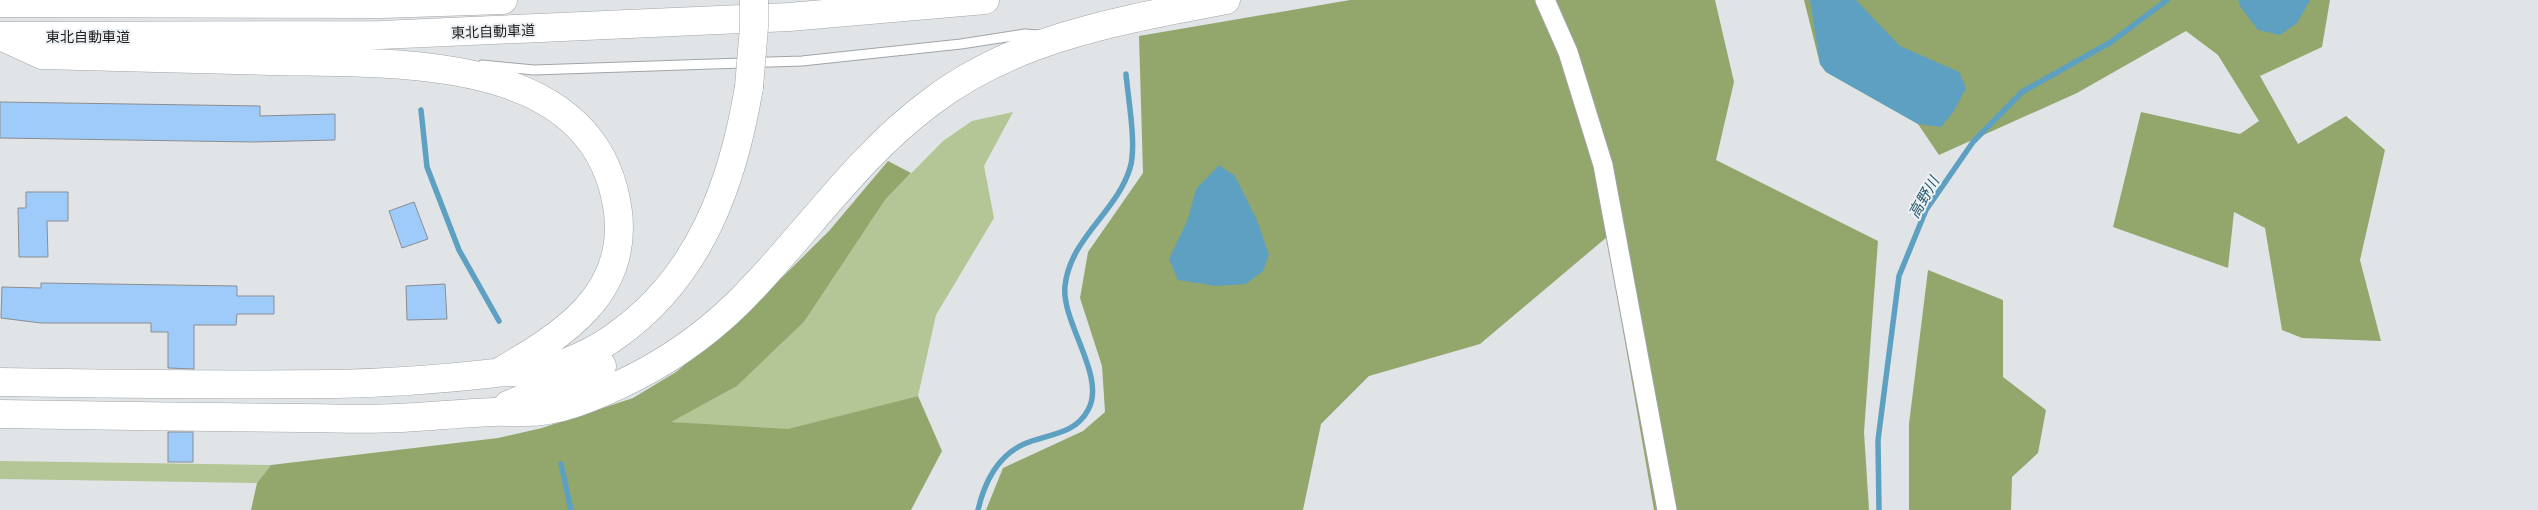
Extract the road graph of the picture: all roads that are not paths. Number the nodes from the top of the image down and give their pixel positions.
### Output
1 (503, 0) edge
2 (754, 0) edge
3 (771, 0) edge
4 (985, 0) edge
5 (1226, 0) edge
6 (1545, 0) edge
7 (0, 3) edge
8 (0, 36) edge
9 (1057, 37) junction
10 (460, 70) junction
11 (758, 86) junction
12 (500, 372) junction
13 (0, 382) edge
14 (493, 412) junction
15 (0, 414) edge
16 (1667, 510) edge

1 - 7 highway
2 - 11 highway, bridge
3 - 11 highway
4 - 8 highway, 東北自動車道
5 - 9 highway
6 - 16 street
8 - 10 highway
9 - 10 lane
9 - 14 highway
10 - 12 highway
11 - 12 highway
11 - 14 highway
12 - 13 highway
14 - 15 highway

